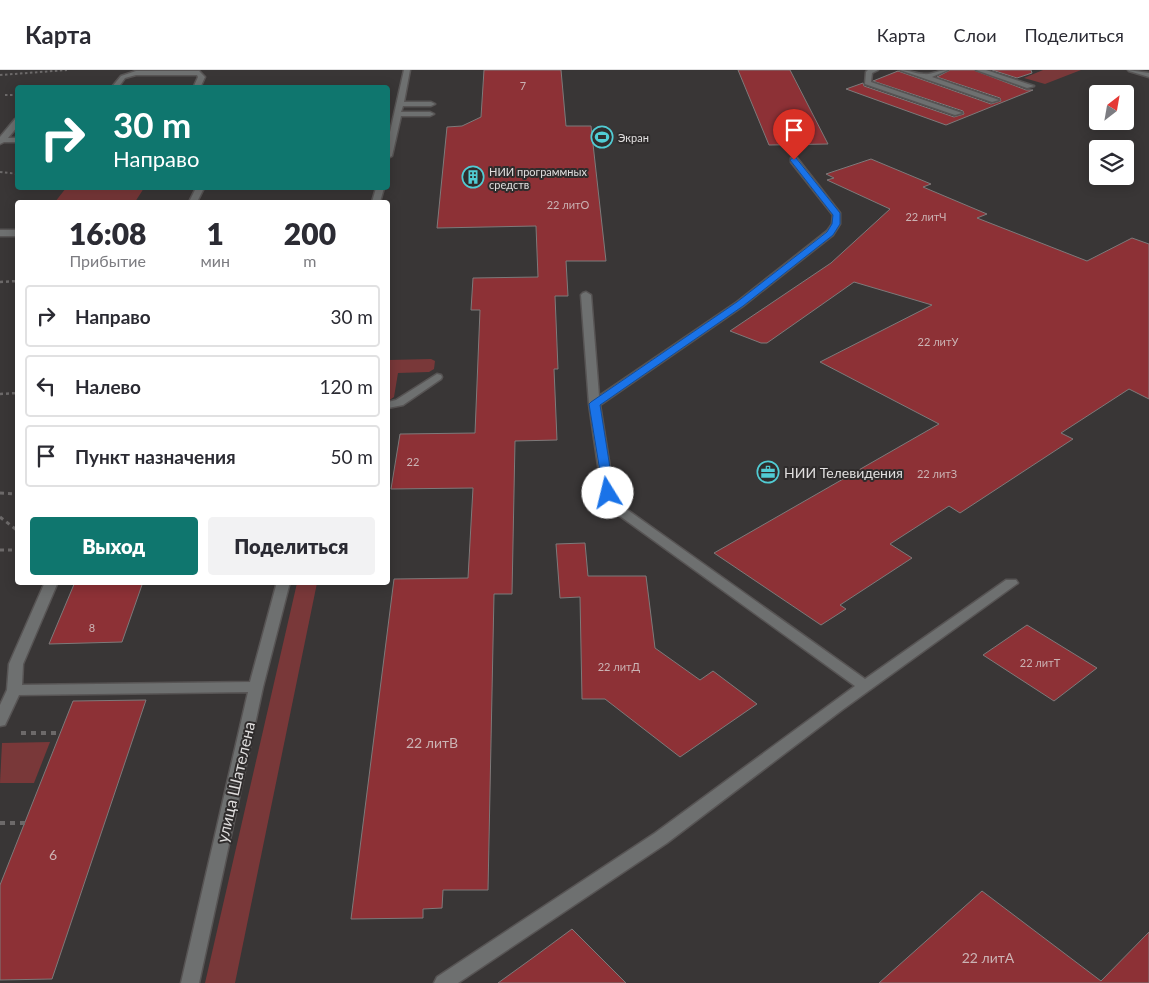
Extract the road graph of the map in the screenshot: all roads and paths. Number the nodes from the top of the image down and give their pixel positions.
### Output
1 (67, 70) edge
2 (407, 70) edge
3 (874, 70) edge
4 (903, 70) edge
5 (945, 70) edge
6 (979, 70) edge
7 (1131, 70) edge
8 (0, 75) edge
9 (1149, 75) edge
10 (925, 77) junction
11 (116, 85) edge
12 (198, 85) edge
13 (1030, 86) dead end
14 (4, 95) dead end
15 (15, 95) edge
16 (995, 100) dead end
17 (400, 104) junction
18 (431, 104) dead end
19 (397, 114) junction
20 (430, 114) dead end
21 (958, 114) dead end
22 (15, 125) edge
23 (15, 140) edge
24 (1, 141) edge
25 (390, 144) edge
26 (794, 160) dead end
27 (0, 172) edge
28 (15, 174) edge
29 (0, 233) edge
30 (15, 233) edge
31 (15, 281) edge
32 (0, 282) edge
33 (586, 296) dead end
34 (437, 376) dead end
35 (15, 393) edge
36 (0, 394) edge
37 (390, 404) edge
38 (594, 404) junction
39 (0, 493) edge
40 (15, 494) edge
41 (0, 517) edge
42 (15, 529) edge
43 (0, 550) edge
44 (15, 550) edge
45 (1011, 583) dead end
46 (51, 585) edge
47 (283, 585) edge
48 (256, 687) junction
49 (866, 687) junction
50 (14, 690) junction
51 (0, 721) edge
52 (17, 733) dead end
53 (60, 733) dead end
54 (0, 823) edge
55 (25, 823) dead end
56 (190, 983) edge
57 (443, 983) edge

1 - 8 path
2 - 17 street
3 - 21 street
4 - 10 street
5 - 10 street
6 - 13 street
7 - 9 street
10 - 16 street
11 - 12 street
14 - 15 path
17 - 18 street
17 - 19 street
19 - 20 street
19 - 25 street
22 - 24 street
23 - 24 street
26 - 38 street
27 - 28 path
29 - 30 street
31 - 32 path
33 - 38 street
34 - 37 street
35 - 36 path
38 - 49 street
39 - 40 path
41 - 42 path
43 - 44 path
45 - 49 street
46 - 50 street
47 - 48 street, улица Шателена
48 - 50 street
48 - 56 street, улица Шателена
49 - 57 street
50 - 51 street
52 - 53 path
54 - 55 path

